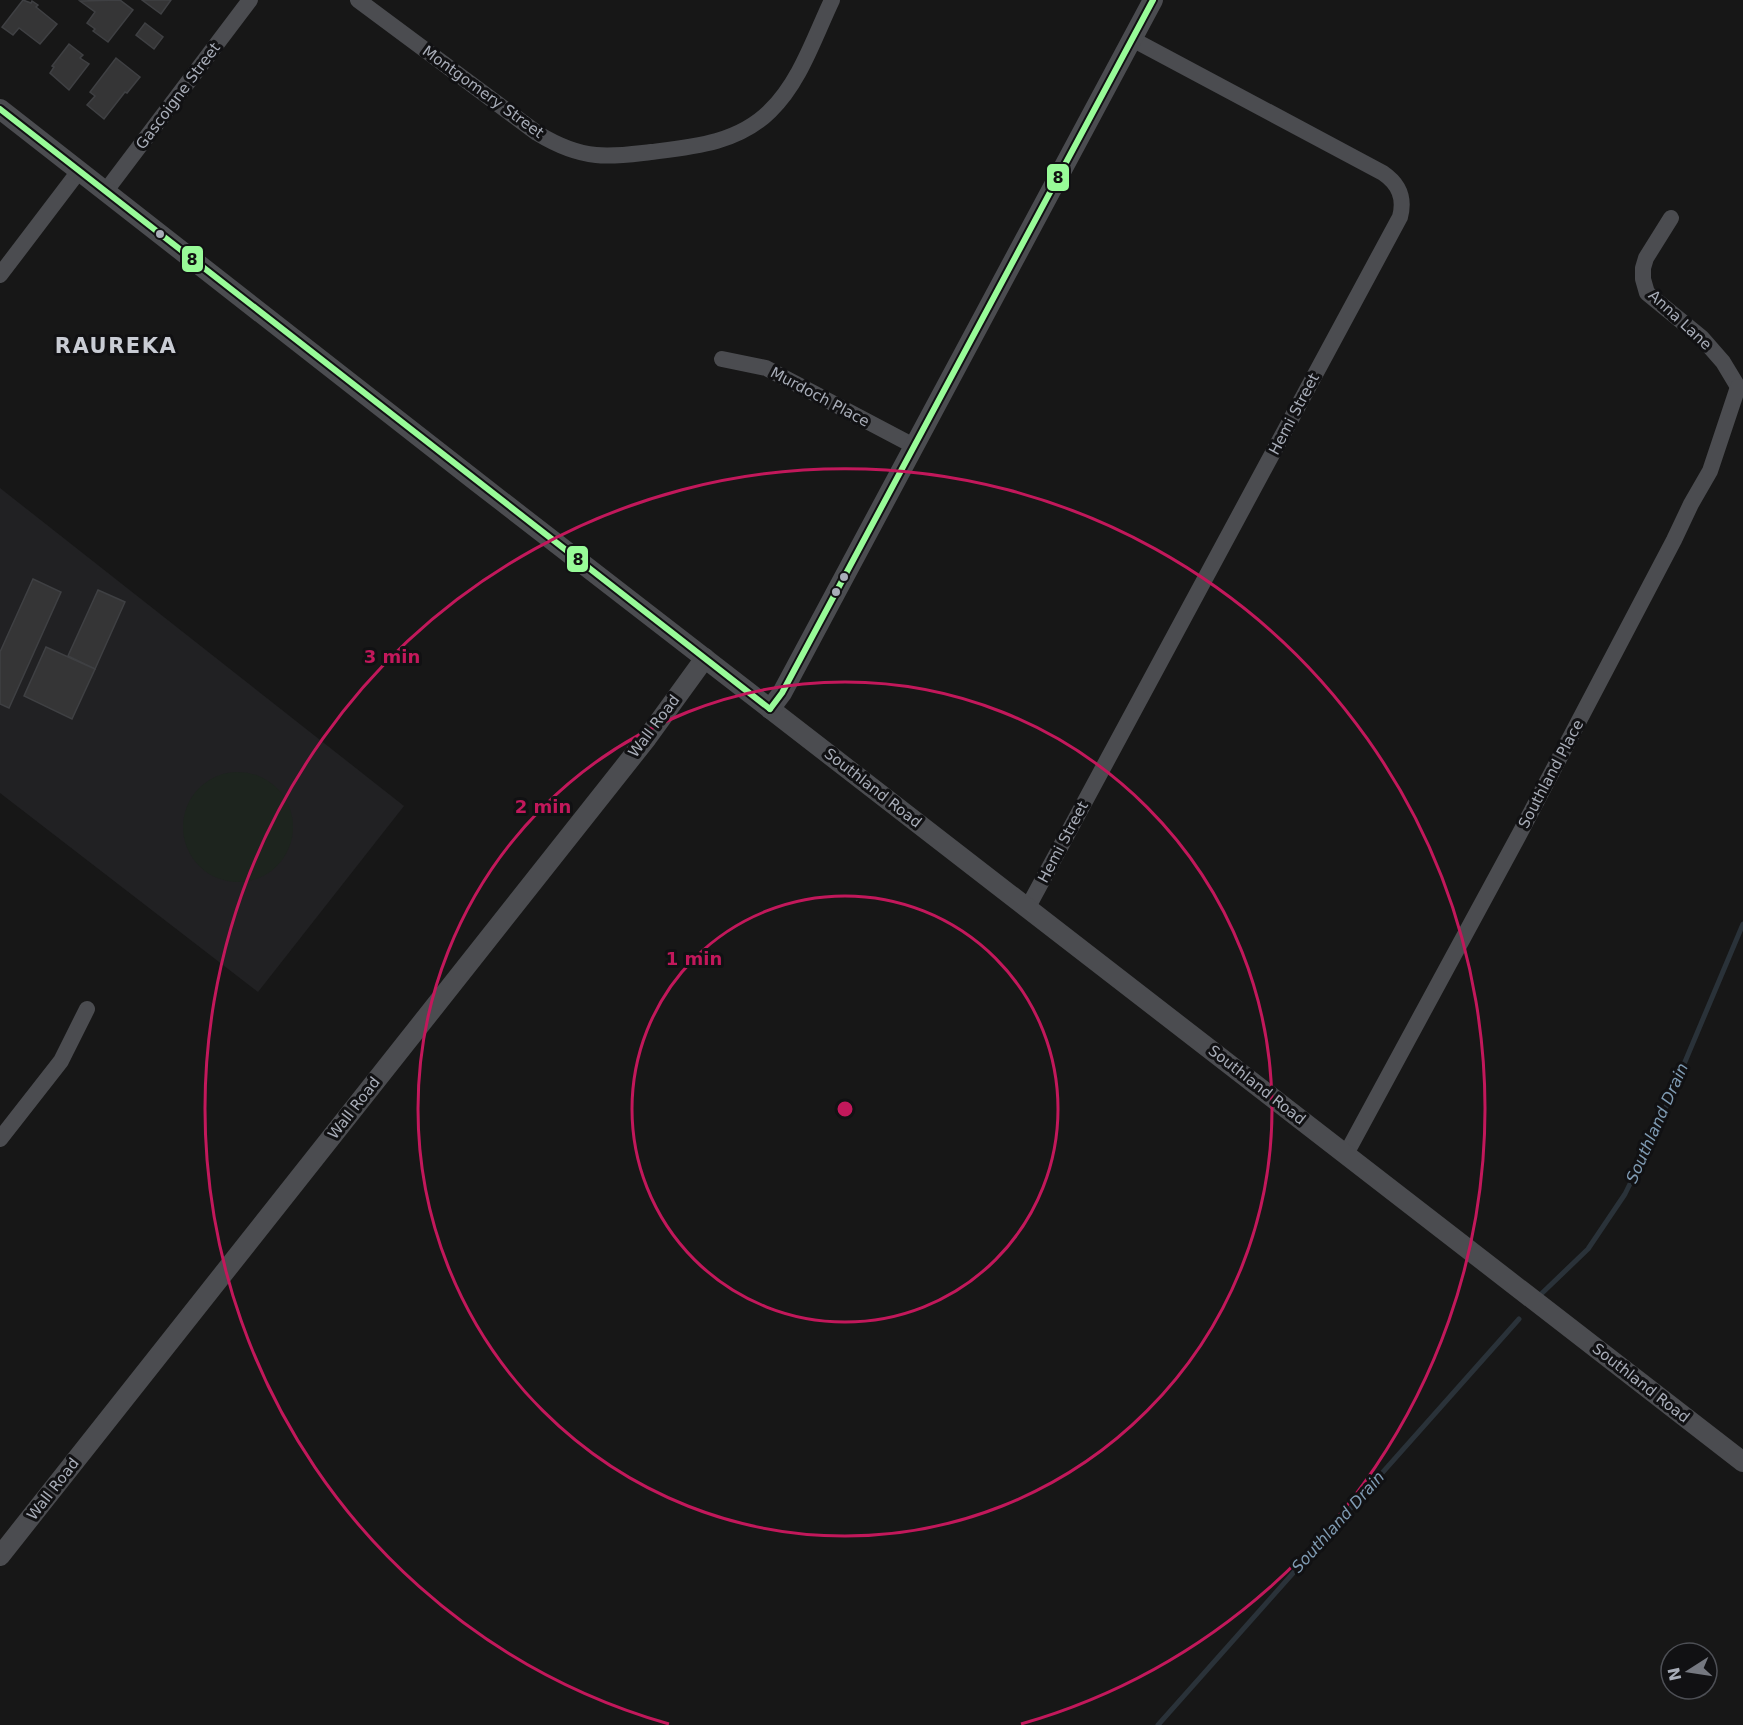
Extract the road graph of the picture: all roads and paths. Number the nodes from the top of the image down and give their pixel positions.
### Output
1 (250, 0) edge
2 (358, 0) edge
3 (831, 0) edge
4 (1153, 0) edge
5 (1132, 39) junction
6 (0, 109) edge
7 (79, 171) junction
8 (105, 192) junction
9 (1671, 218) dead end
10 (0, 274) edge
11 (722, 359) dead end
12 (1740, 385) edge
13 (914, 446) junction
14 (705, 658) junction
15 (770, 709) junction
16 (1028, 907) junction
17 (87, 1009) dead end
18 (0, 1139) edge
19 (1346, 1154) junction
20 (1743, 1462) edge
21 (0, 1556) edge

1 - 8 street, Gascoigne Street
2 - 3 street, Montgomery Street
4 - 5 street
5 - 13 street
5 - 16 street, Hemi Street
6 - 7 street
7 - 8 street
7 - 10 street
8 - 14 street
9 - 12 street, Anna Lane
11 - 13 street, Murdoch Place
12 - 19 street, Southland Place
13 - 15 street
14 - 15 street, Southland Road
14 - 21 street, Wall Road
15 - 16 street, Southland Road
16 - 19 street, Southland Road
17 - 18 street
19 - 20 street, Southland Road

